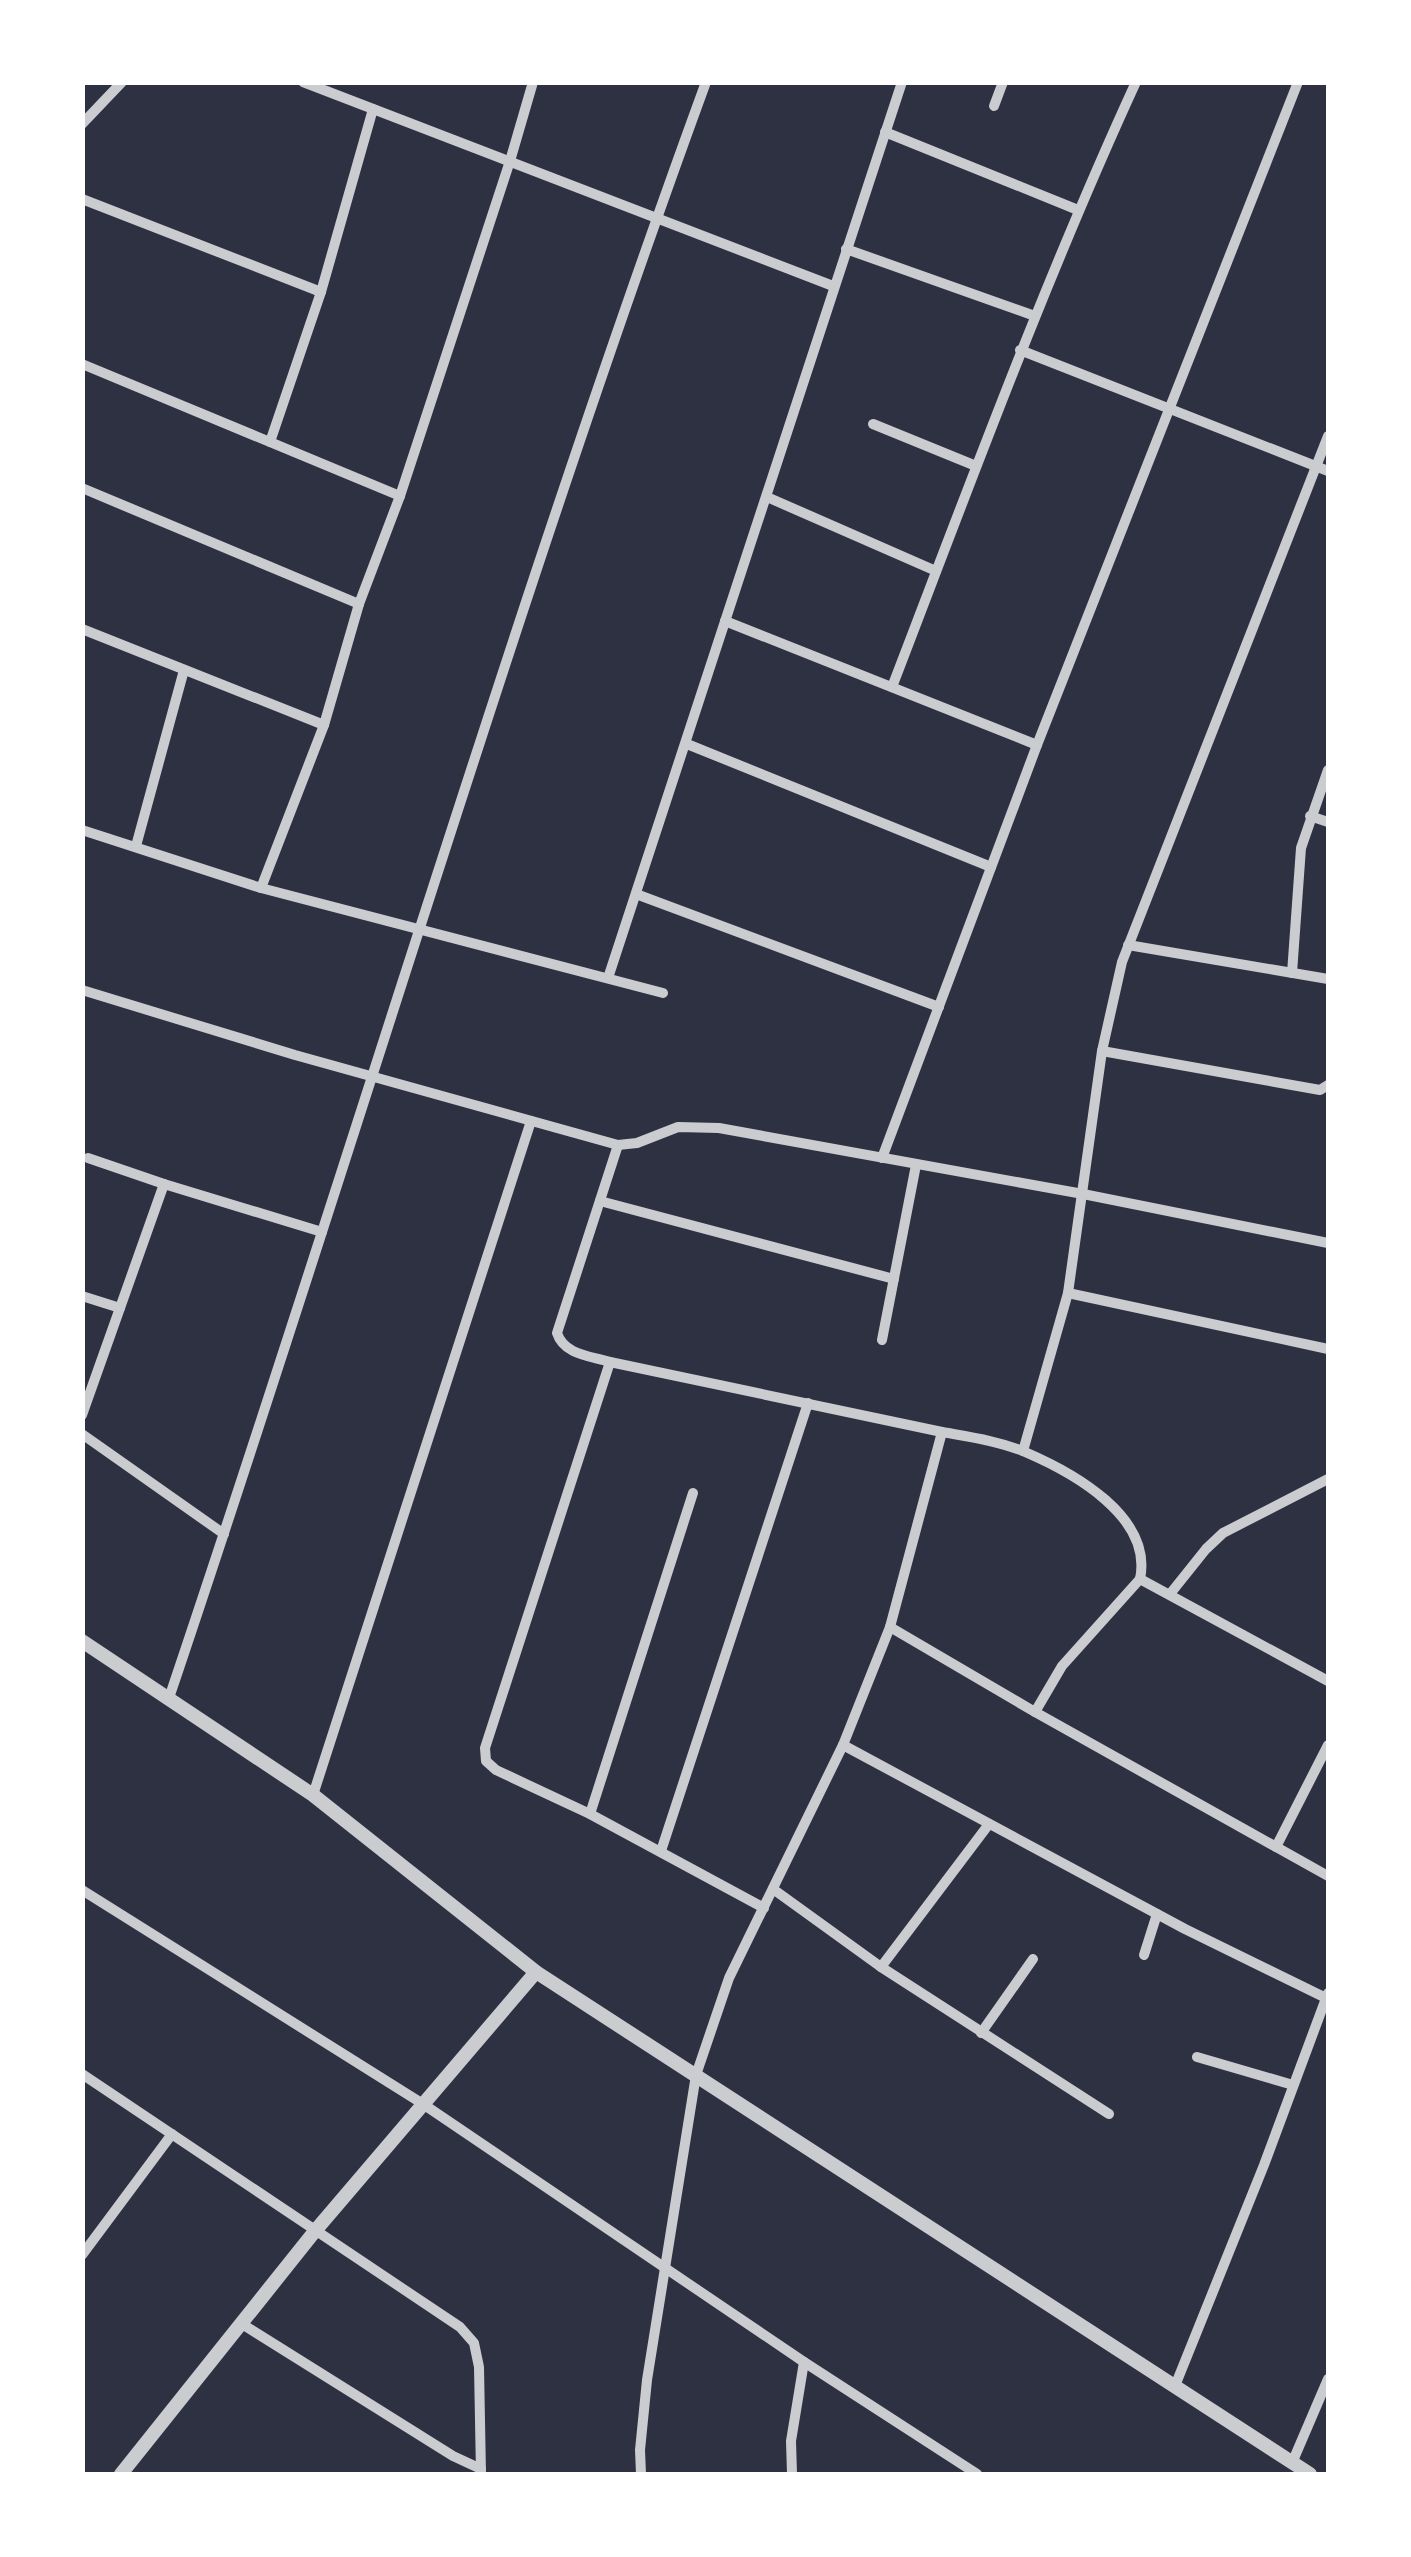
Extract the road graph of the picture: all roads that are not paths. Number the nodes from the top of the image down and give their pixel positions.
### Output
1 (122, 82) edge
2 (304, 82) edge
3 (533, 82) edge
4 (706, 82) edge
5 (902, 82) edge
6 (1004, 82) edge
7 (1136, 82) edge
8 (1298, 82) edge
9 (994, 106) dead end
10 (372, 108) junction
11 (82, 124) edge
12 (885, 132) junction
13 (510, 161) junction
14 (82, 199) edge
15 (1078, 210) junction
16 (657, 216) junction
17 (846, 249) junction
18 (834, 286) junction
19 (321, 292) junction
20 (1034, 316) junction
21 (1020, 350) junction
22 (82, 364) edge
23 (1167, 410) junction
24 (873, 424) dead end
25 (1328, 436) edge
26 (270, 442) junction
27 (1314, 465) junction
28 (976, 466) junction
29 (1328, 472) edge
30 (84, 493) edge
31 (400, 496) junction
32 (766, 497) junction
33 (936, 571) junction
34 (359, 604) junction
35 (724, 620) junction
36 (82, 630) edge
37 (184, 670) junction
38 (892, 687) junction
39 (324, 725) junction
40 (687, 744) junction
41 (1037, 745) junction
42 (1328, 770) edge
43 (1310, 816) junction
44 (1328, 822) edge
45 (82, 830) edge
46 (136, 846) junction
47 (991, 867) junction
48 (261, 888) junction
49 (636, 894) junction
50 (419, 927) junction
51 (1128, 944) junction
52 (1292, 973) junction
53 (608, 978) junction
54 (1328, 979) edge
55 (82, 990) edge
56 (663, 993) dead end
57 (939, 1007) junction
58 (1102, 1052) junction
59 (370, 1076) junction
60 (1328, 1085) edge
61 (531, 1122) junction
62 (618, 1145) junction
63 (88, 1158) dead end
64 (882, 1158) junction
65 (916, 1166) junction
66 (164, 1184) junction
67 (1083, 1194) junction
68 (600, 1201) junction
69 (322, 1232) junction
70 (1328, 1244) edge
71 (894, 1279) junction
72 (1068, 1293) junction
73 (82, 1296) edge
74 (120, 1308) junction
75 (882, 1340) dead end
76 (1328, 1349) edge
77 (610, 1362) junction
78 (808, 1403) junction
79 (82, 1415) edge
80 (942, 1432) junction
81 (82, 1434) edge
82 (1022, 1451) junction
83 (1328, 1479) edge
84 (693, 1494) dead end
85 (224, 1534) junction
86 (1140, 1579) junction
87 (1170, 1594) junction
88 (890, 1627) junction
89 (82, 1641) edge
90 (1328, 1681) edge
91 (168, 1698) junction
92 (1035, 1712) junction
93 (843, 1745) junction
94 (1328, 1745) edge
95 (312, 1795) junction
96 (590, 1814) junction
97 (989, 1824) junction
98 (1276, 1847) junction
99 (661, 1851) junction
100 (1328, 1876) edge
101 (773, 1889) junction
102 (82, 1890) edge
103 (764, 1908) junction
104 (1157, 1914) junction
105 (1144, 1955) dead end
106 (1033, 1959) dead end
107 (881, 1967) junction
108 (536, 1972) junction
109 (1327, 1995) edge
110 (981, 2033) junction
111 (1197, 2057) dead end
112 (82, 2074) edge
113 (696, 2075) junction
114 (1293, 2085) junction
115 (424, 2104) junction
116 (1109, 2114) dead end
117 (172, 2134) junction
118 (315, 2231) junction
119 (85, 2247) edge
120 (664, 2268) junction
121 (242, 2324) junction
122 (804, 2362) junction
123 (1328, 2379) edge
124 (1175, 2386) junction
125 (1292, 2462) junction
126 (481, 2472) edge
127 (121, 2474) edge
128 (642, 2474) edge
129 (792, 2474) edge
130 (977, 2474) edge
131 (1310, 2474) edge

1 - 11 street
2 - 10 street
3 - 13 street
4 - 16 street
5 - 12 street
6 - 9 street
7 - 15 street
8 - 23 street
10 - 13 street
10 - 19 street
12 - 15 street
12 - 17 street
13 - 16 street
13 - 31 street
14 - 19 street
15 - 20 street
16 - 18 street
16 - 50 street
17 - 18 street
17 - 20 street
18 - 32 street
19 - 26 street
20 - 21 street
21 - 23 street
21 - 28 street
22 - 26 street
23 - 27 street
23 - 41 street
24 - 28 street
25 - 27 street
26 - 31 street
27 - 29 street
27 - 51 street
28 - 33 street
30 - 34 street
31 - 34 street
32 - 33 street
32 - 35 street
33 - 38 street
34 - 39 street
35 - 38 street
35 - 40 street
36 - 37 street
37 - 39 street
37 - 46 street
38 - 41 street
39 - 48 street
40 - 47 street
40 - 49 street
41 - 47 street
42 - 43 street
43 - 44 street
43 - 52 street
45 - 46 street
46 - 48 street
47 - 57 street
48 - 50 street
49 - 53 street
49 - 57 street
50 - 53 street
50 - 59 street
51 - 52 street
51 - 58 street
52 - 54 street
53 - 56 street
55 - 59 street
57 - 64 street
58 - 60 street
58 - 67 street
59 - 61 street
59 - 69 street
61 - 62 street
61 - 95 street
62 - 64 street
62 - 68 street
63 - 66 street
64 - 65 street
65 - 67 street
65 - 71 street
66 - 69 street
66 - 74 street
67 - 70 street
67 - 72 street
68 - 71 street
68 - 77 street
69 - 85 street
71 - 75 street
72 - 76 street
72 - 82 street
73 - 74 street
74 - 79 street
77 - 78 street
77 - 96 street
78 - 80 street
78 - 99 street
80 - 82 street
80 - 88 street
81 - 85 street
82 - 86 street
83 - 87 street
84 - 96 street
85 - 91 street
86 - 87 street
86 - 92 street
87 - 90 street
88 - 92 street
88 - 93 street
89 - 91 street
91 - 95 street
92 - 98 street
93 - 97 street
93 - 101 street
94 - 98 street
95 - 108 street
96 - 99 street
97 - 104 street
97 - 107 street
98 - 100 street
99 - 103 street
101 - 103 street
101 - 107 street
102 - 115 street
103 - 113 street
104 - 105 street
104 - 109 street
106 - 110 street
107 - 110 street
108 - 113 street
108 - 115 street
109 - 114 street
110 - 116 street
111 - 114 street
112 - 117 street
113 - 120 street
113 - 124 street
114 - 124 street
115 - 118 street
115 - 120 street
117 - 118 street
117 - 119 street
118 - 121 street
118 - 126 street
120 - 122 street
120 - 128 street
121 - 126 street
121 - 127 street
122 - 129 street
122 - 130 street
123 - 125 street
124 - 125 street
125 - 131 street

